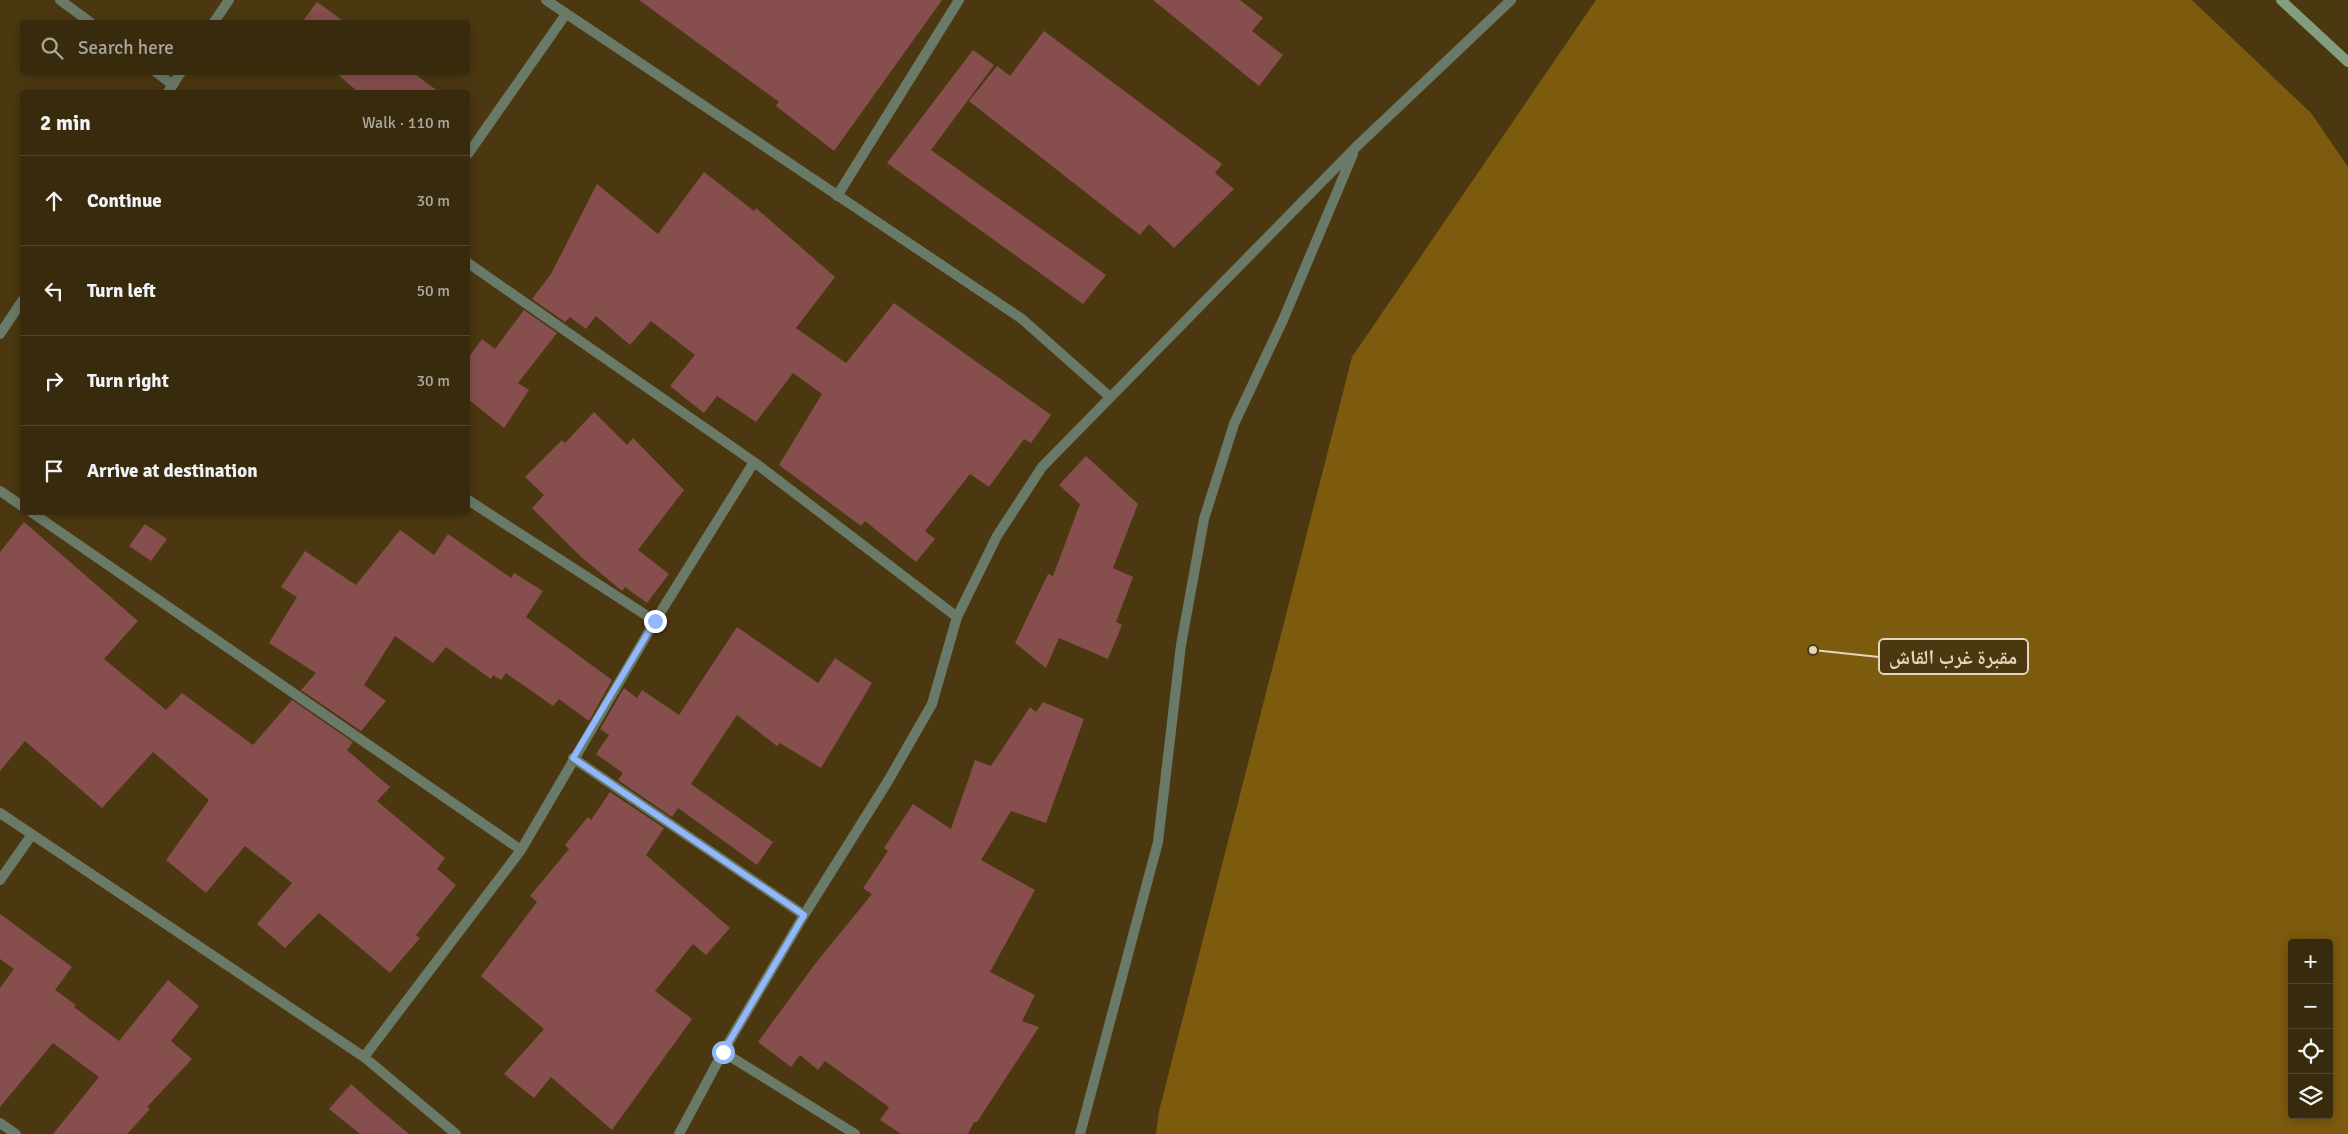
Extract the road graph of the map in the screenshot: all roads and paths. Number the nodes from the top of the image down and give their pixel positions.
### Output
1 (60, 0) edge
2 (229, 0) edge
3 (546, 0) edge
4 (959, 0) edge
5 (1512, 0) edge
6 (2281, 0) edge
7 (566, 14) junction
8 (87, 20) edge
9 (215, 20) edge
10 (2348, 62) edge
11 (158, 75) edge
12 (179, 75) edge
13 (170, 89) edge
14 (1356, 147) junction
15 (470, 151) edge
16 (837, 196) junction
17 (470, 264) edge
18 (20, 304) edge
19 (0, 334) edge
20 (1110, 397) junction
21 (754, 462) junction
22 (0, 491) edge
23 (470, 501) edge
24 (20, 505) edge
25 (36, 515) edge
26 (956, 617) junction
27 (655, 621) junction
28 (573, 758) junction
29 (0, 814) edge
30 (31, 836) junction
31 (521, 850) junction
32 (0, 880) edge
33 (804, 915) junction
34 (723, 1052) junction
35 (364, 1057) junction
36 (0, 1123) edge
37 (16, 1134) edge
38 (456, 1134) edge
39 (679, 1134) edge
40 (855, 1134) edge
41 (1080, 1134) edge

1 - 8 street
2 - 9 street
3 - 7 street
4 - 16 street
5 - 14 street
6 - 10 main road
7 - 15 street
7 - 16 street
11 - 13 street
12 - 13 street
14 - 20 street
14 - 41 street
16 - 20 street
17 - 21 street
18 - 19 street
20 - 26 street
21 - 26 street
21 - 27 street
22 - 24 street
23 - 27 street
25 - 31 street
26 - 33 street
27 - 28 street
28 - 31 street
28 - 33 street
29 - 30 street
30 - 32 street
30 - 35 street
31 - 35 street
33 - 34 street
34 - 39 street
34 - 40 street
35 - 38 street
36 - 37 street

